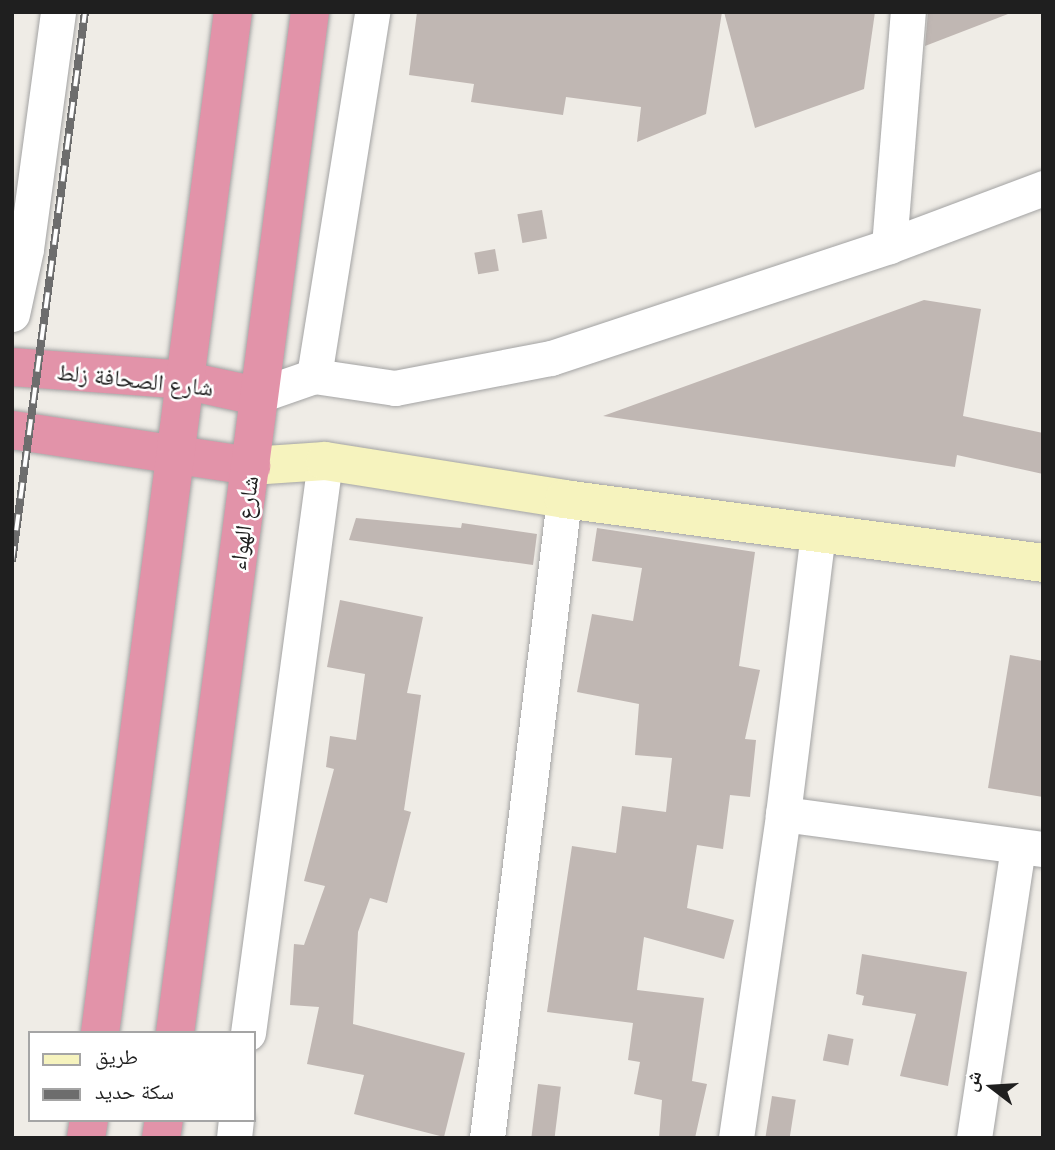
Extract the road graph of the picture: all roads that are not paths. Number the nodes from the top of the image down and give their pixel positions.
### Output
1 (58, 12) edge
2 (233, 12) edge
3 (310, 12) edge
4 (372, 12) edge
5 (908, 12) edge
6 (24, 179) edge
7 (1043, 188) edge
8 (889, 246) junction
9 (12, 314) edge
10 (12, 367) edge
11 (314, 376) junction
12 (183, 380) junction
13 (257, 396) junction
14 (12, 430) edge
15 (176, 453) junction
16 (325, 461) junction
17 (251, 466) junction
18 (564, 499) junction
19 (818, 533) junction
20 (1043, 563) edge
21 (783, 814) junction
22 (1030, 847) edge
23 (100, 1031) edge
24 (175, 1031) edge
25 (248, 1031) edge
26 (488, 1138) edge
27 (736, 1138) edge
28 (974, 1138) edge

1 - 6 street
2 - 12 highway
3 - 13 highway, شارع الهواء
4 - 11 street
5 - 8 street
6 - 9 street
7 - 8 street
8 - 11 street
10 - 12 highway, شارع الصحافة زلط
11 - 13 street
12 - 13 highway, شارع الصحافة زلط
12 - 15 highway
13 - 17 highway, شارع الهواء
14 - 15 highway
15 - 17 highway
15 - 23 highway
16 - 17 street
16 - 18 street
16 - 25 street
17 - 24 highway, شارع الهواء
18 - 19 street
18 - 26 street
19 - 20 street
19 - 21 street
21 - 22 street
21 - 27 street
22 - 28 street

